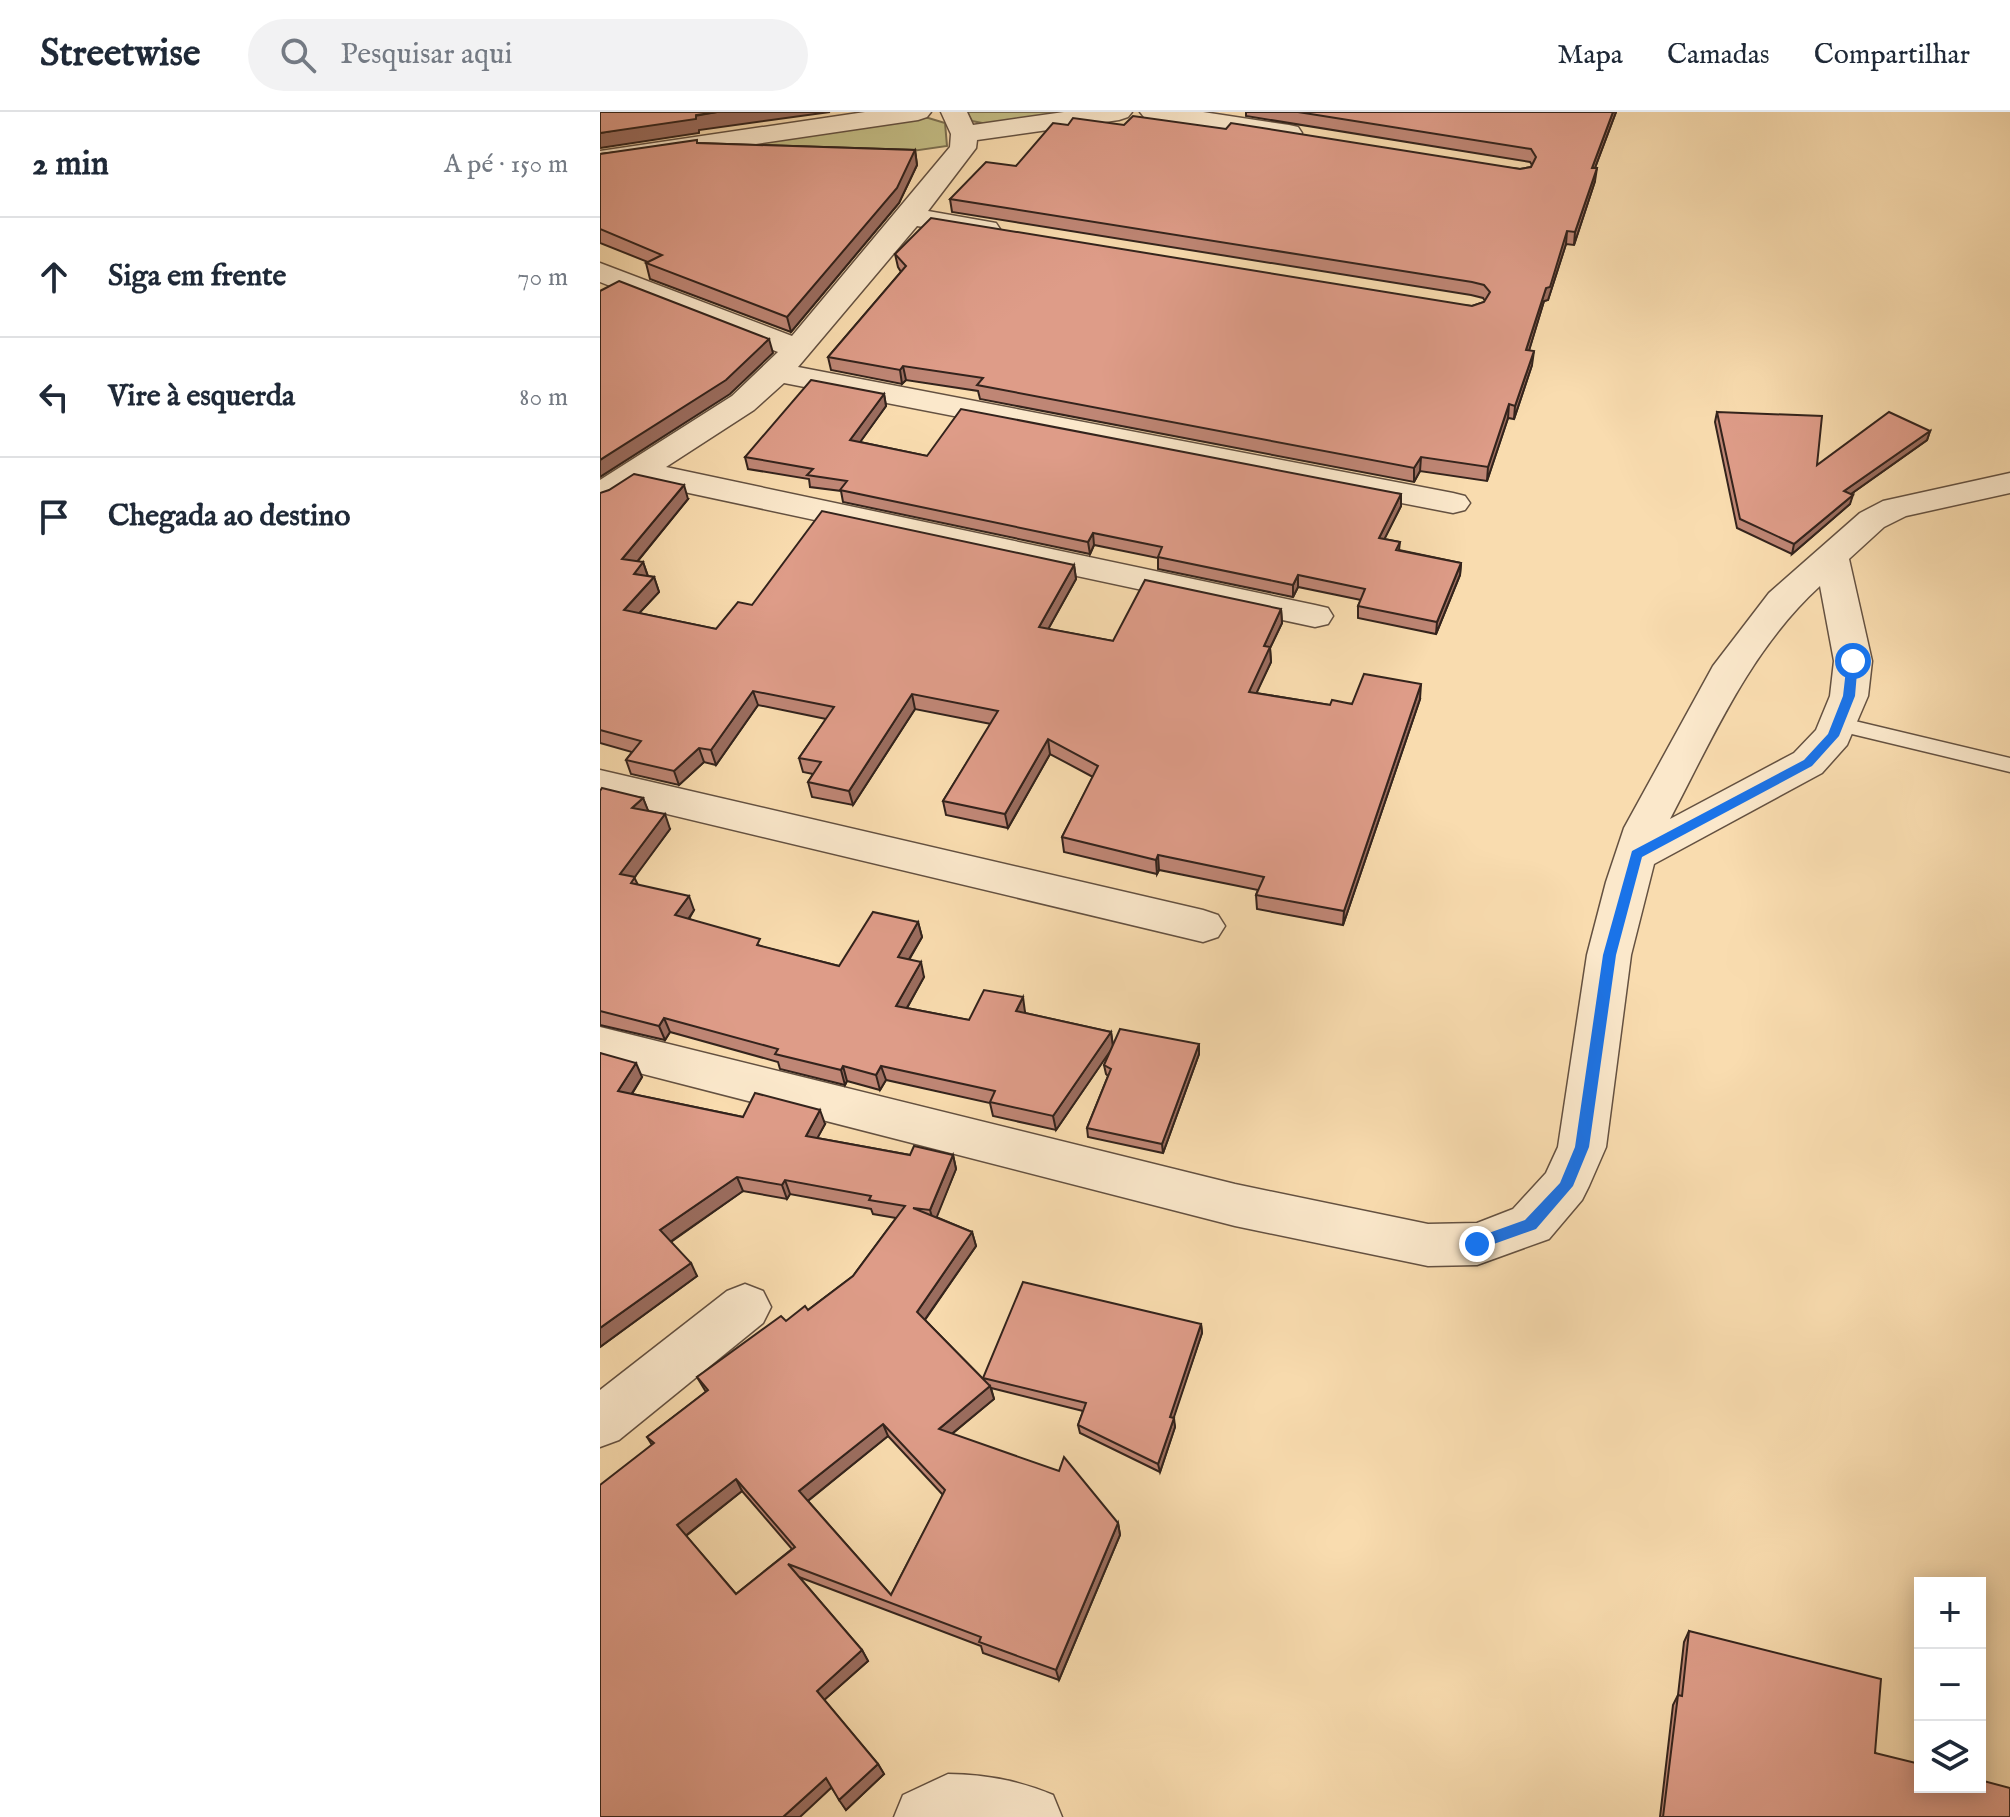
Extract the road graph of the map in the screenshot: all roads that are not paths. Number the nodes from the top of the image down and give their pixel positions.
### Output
1 (918, 112) edge
2 (1119, 112) edge
3 (1153, 112) edge
4 (959, 123) edge
5 (1321, 139) edge
6 (600, 159) edge
7 (910, 216) junction
8 (1019, 234) edge
9 (600, 272) edge
10 (787, 361) junction
11 (640, 472) junction
12 (2010, 483) edge
13 (600, 495) edge
14 (1453, 503) dead end
15 (1831, 555) junction
16 (1315, 616) dead end
17 (1838, 724) junction
18 (2010, 765) edge
19 (600, 784) edge
20 (1636, 855) junction
21 (1203, 926) dead end
22 (600, 1045) edge
23 (745, 1307) dead end
24 (600, 1422) edge

1 - 6 street
2 - 4 street
3 - 5 street
4 - 7 street
7 - 8 street
7 - 10 street
9 - 10 street
10 - 11 street
10 - 14 street
11 - 13 street
11 - 16 street
12 - 15 street
15 - 17 street
15 - 20 street
17 - 18 lane
17 - 20 street
19 - 21 street
20 - 22 street
23 - 24 street

